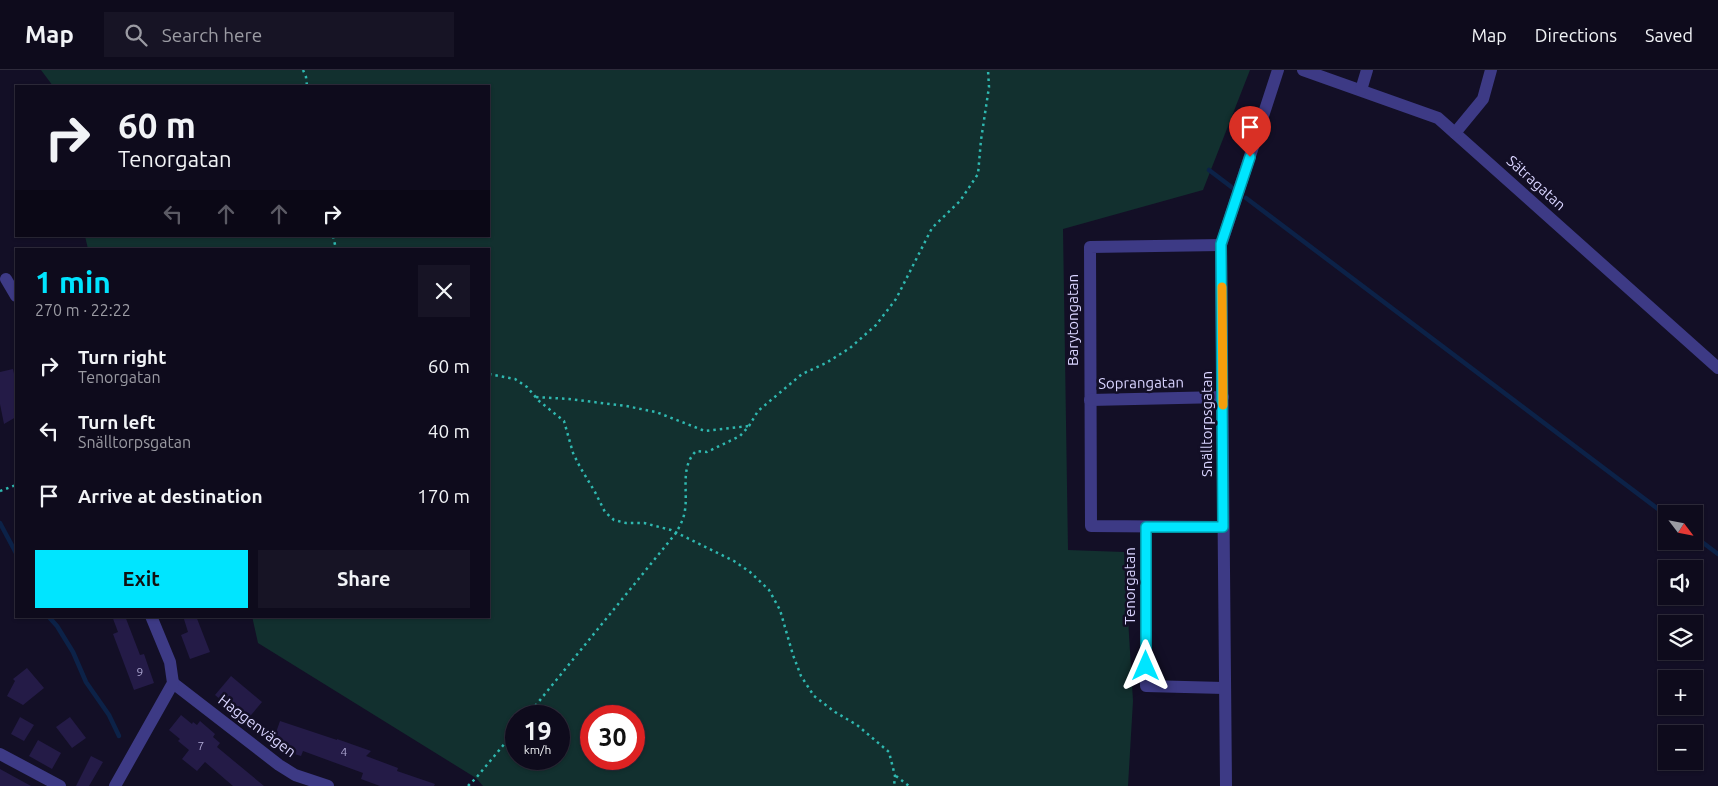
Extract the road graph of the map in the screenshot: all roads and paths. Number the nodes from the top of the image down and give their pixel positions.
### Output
1 (303, 70) edge
2 (988, 70) edge
3 (1278, 70) edge
4 (1304, 70) edge
5 (1367, 70) edge
6 (1491, 70) edge
7 (307, 85) edge
8 (1361, 90) junction
9 (1455, 133) junction
10 (1221, 244) junction
11 (6, 279) dead end
12 (15, 294) edge
13 (1718, 368) edge
14 (490, 374) edge
15 (536, 397) junction
16 (1223, 398) junction
17 (1090, 400) junction
18 (749, 426) junction
19 (15, 485) edge
20 (0, 491) edge
21 (1091, 526) joint
22 (1146, 527) junction
23 (1223, 527) junction
24 (676, 533) junction
25 (152, 618) edge
26 (173, 683) junction
27 (1224, 688) junction
28 (536, 705) edge
29 (505, 743) edge
30 (0, 754) edge
31 (895, 776) junction
32 (38, 781) edge
33 (60, 786) edge
34 (115, 786) edge
35 (328, 786) edge
36 (468, 786) edge
37 (894, 786) edge
38 (909, 786) edge
39 (1226, 786) edge

1 - 7 path
2 - 18 path
3 - 10 street, Snälltorpsgatan
4 - 8 street, Sätragatan
5 - 8 street
6 - 9 street
8 - 9 street, Sätragatan
9 - 13 street, Sätragatan
10 - 16 street, Snälltorpsgatan
10 - 17 street, Barytongatan
11 - 12 street
14 - 15 path
15 - 18 path
15 - 24 path
16 - 17 street, Soprangatan
16 - 23 street, Snälltorpsgatan
17 - 21 street, Barytongatan
18 - 24 path
19 - 20 path
21 - 22 street, Tenorgatan
22 - 23 street, Tenorgatan
22 - 27 street, Tenorgatan
23 - 27 street, Snälltorpsgatan
24 - 28 path
24 - 31 path
25 - 26 street
26 - 34 street
26 - 35 street, Haggenvägen
27 - 39 street, Snälltorpsgatan
29 - 36 path
30 - 32 street
31 - 37 path
31 - 38 path
32 - 33 street

